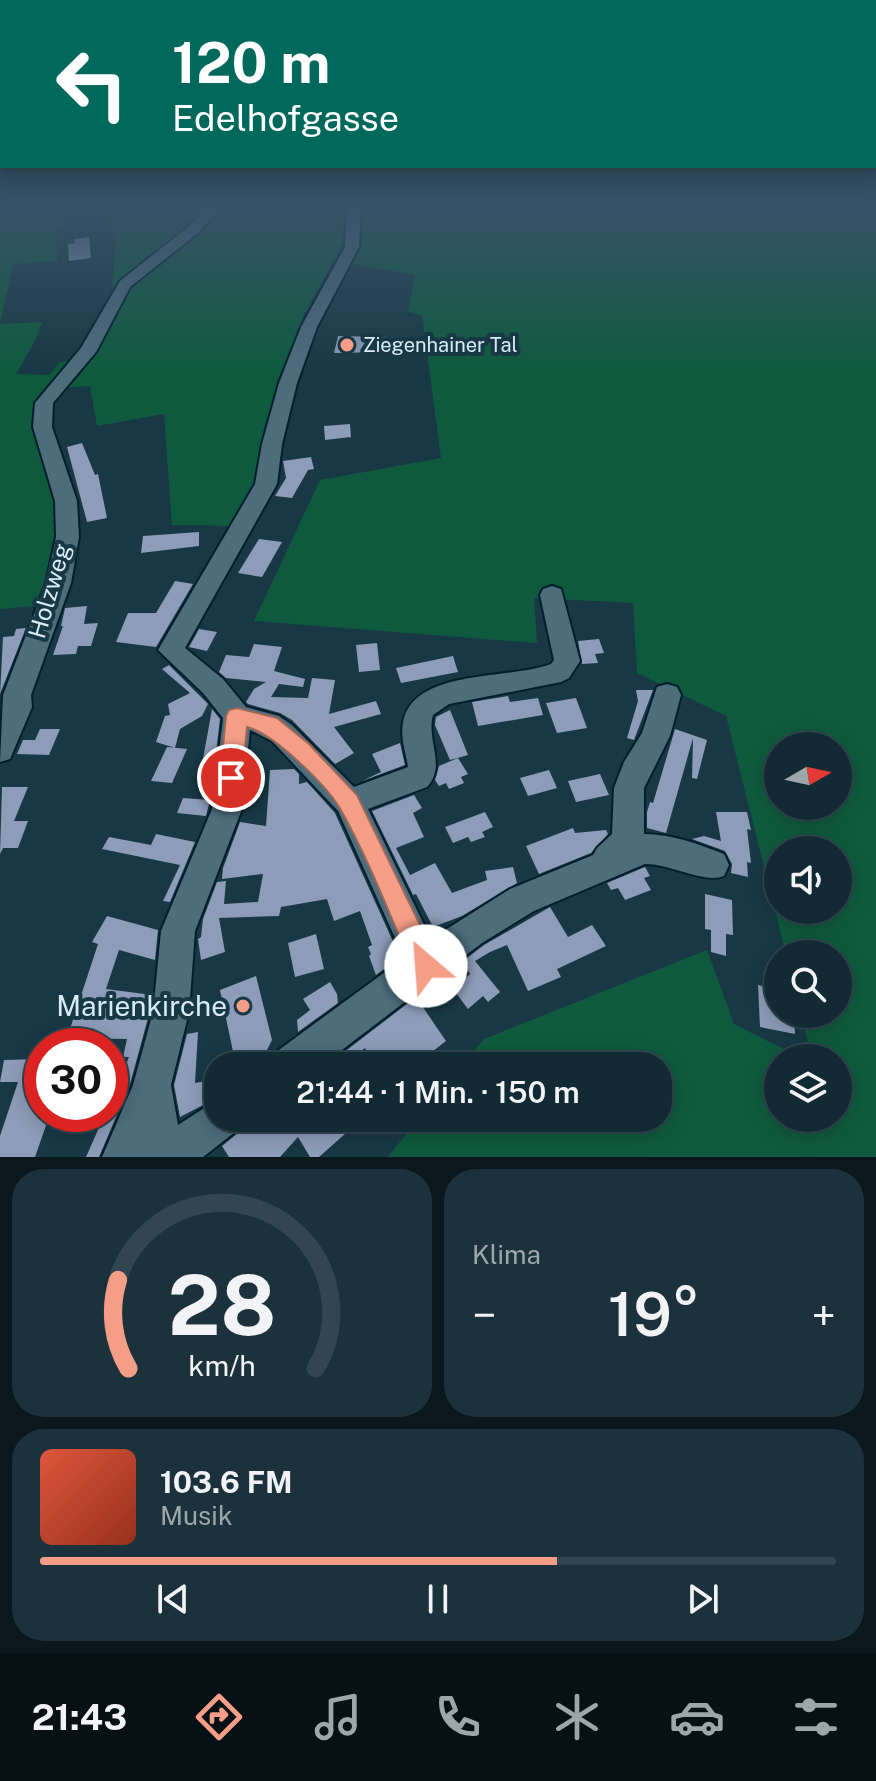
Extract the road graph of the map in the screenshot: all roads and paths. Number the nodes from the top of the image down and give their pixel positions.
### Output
1 (152, 263) edge
2 (343, 263) edge
3 (552, 595) dead end
4 (667, 695) dead end
5 (237, 716) junction
6 (0, 750) edge
7 (349, 802) junction
8 (713, 865) dead end
9 (590, 871) junction
10 (426, 966) junction
11 (309, 1052) edge
12 (152, 1085) junction
13 (204, 1131) edge
14 (123, 1157) edge
15 (163, 1157) edge
16 (170, 1157) edge

1 - 6 street, Holzweg
2 - 5 street
3 - 7 street
4 - 9 street
5 - 7 street
5 - 12 street
7 - 10 street
8 - 9 street
9 - 10 street
10 - 11 street
12 - 14 street
12 - 15 street
13 - 16 street

